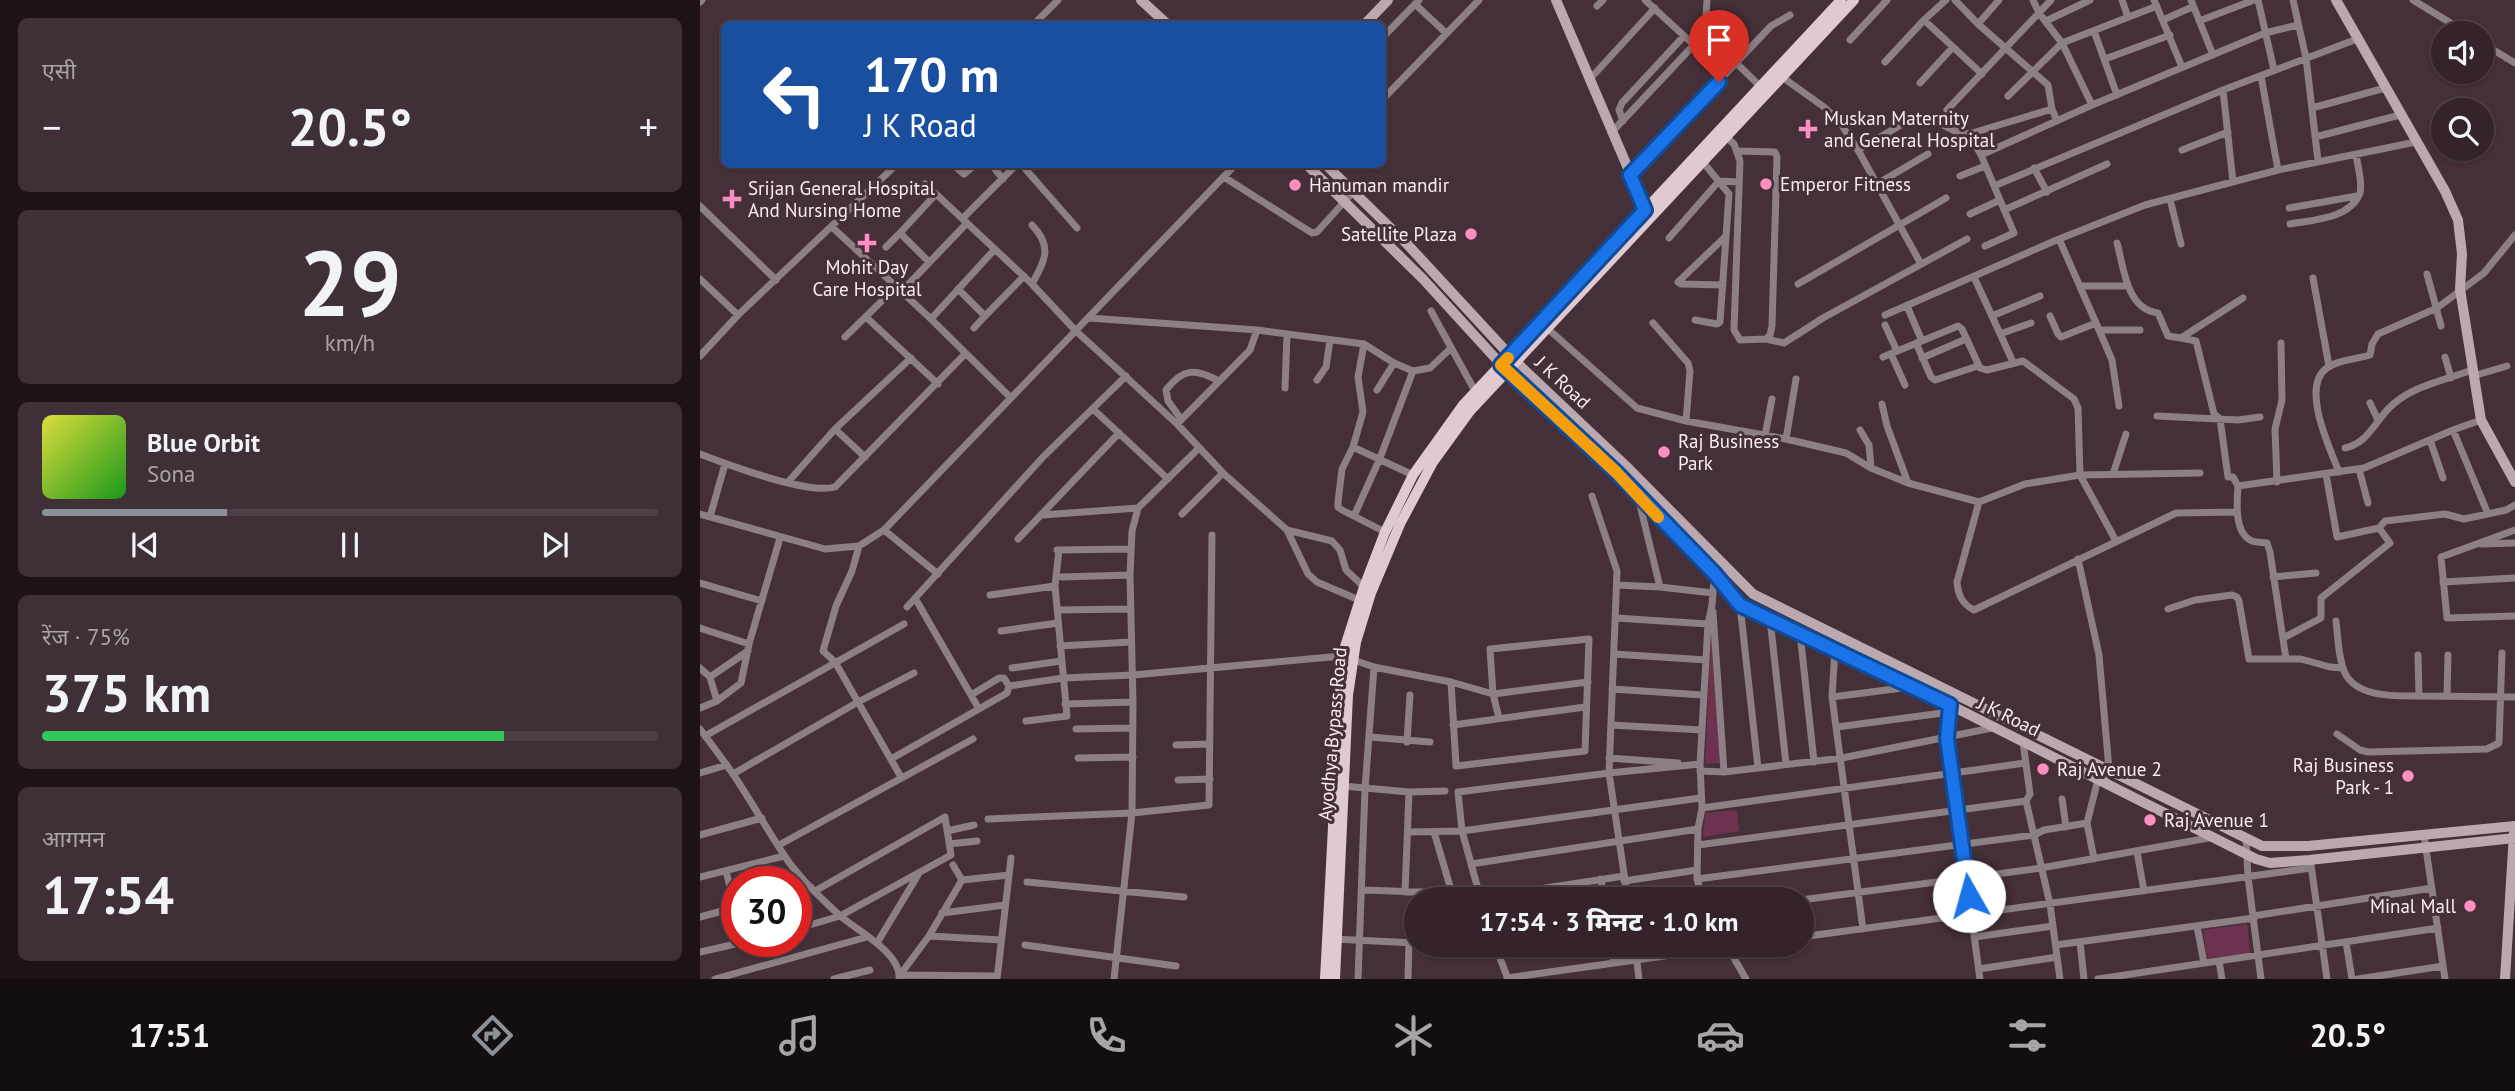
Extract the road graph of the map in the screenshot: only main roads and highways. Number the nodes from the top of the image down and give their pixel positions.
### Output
1 (1141, 0) edge
2 (1388, 0) edge
3 (1556, 0) edge
4 (1841, 0) edge
5 (1854, 0) edge
6 (2336, 0) edge
7 (1164, 21) edge
8 (1368, 21) edge
9 (1310, 168) edge
10 (1329, 168) edge
11 (1647, 214) junction
12 (1513, 359) junction
13 (1504, 368) junction
14 (2515, 482) edge
15 (1697, 538) junction
16 (1689, 548) junction
17 (1348, 657) junction
18 (1964, 700) junction
19 (1953, 709) junction
20 (2515, 826) edge
21 (2514, 838) edge
22 (2268, 847) junction
23 (2265, 862) junction
24 (1332, 939) junction
25 (1325, 979) edge
26 (1335, 979) edge
27 (2505, 979) edge

1 - 7 main road
2 - 8 main road
3 - 11 main road
4 - 11 main road, Ayodhya Bypass Road
5 - 11 main road, Ayodhya Bypass Road
6 - 14 main road
9 - 13 main road, J K Road
10 - 12 main road, J K Road
11 - 12 main road, Ayodhya Bypass Road
11 - 12 main road, Ayodhya Bypass Road
12 - 13 main road, Ayodhya Bypass Road
12 - 15 main road, J K Road
13 - 16 main road, J K Road
13 - 17 main road, Ayodhya Bypass Road
13 - 17 main road, Ayodhya Bypass Road
15 - 16 main road
15 - 18 main road, J K Road
16 - 19 main road, J K Road
17 - 24 main road, Ayodhya Bypass Road
17 - 24 main road, Ayodhya Bypass Road
18 - 19 main road
18 - 22 main road, J K Road
19 - 23 main road, J K Road
20 - 21 main road
20 - 22 main road, J K Road
21 - 23 main road, J K Road
21 - 27 main road
22 - 23 main road
24 - 25 main road, Ayodhya Bypass Road
24 - 26 main road, Ayodhya Bypass Road

